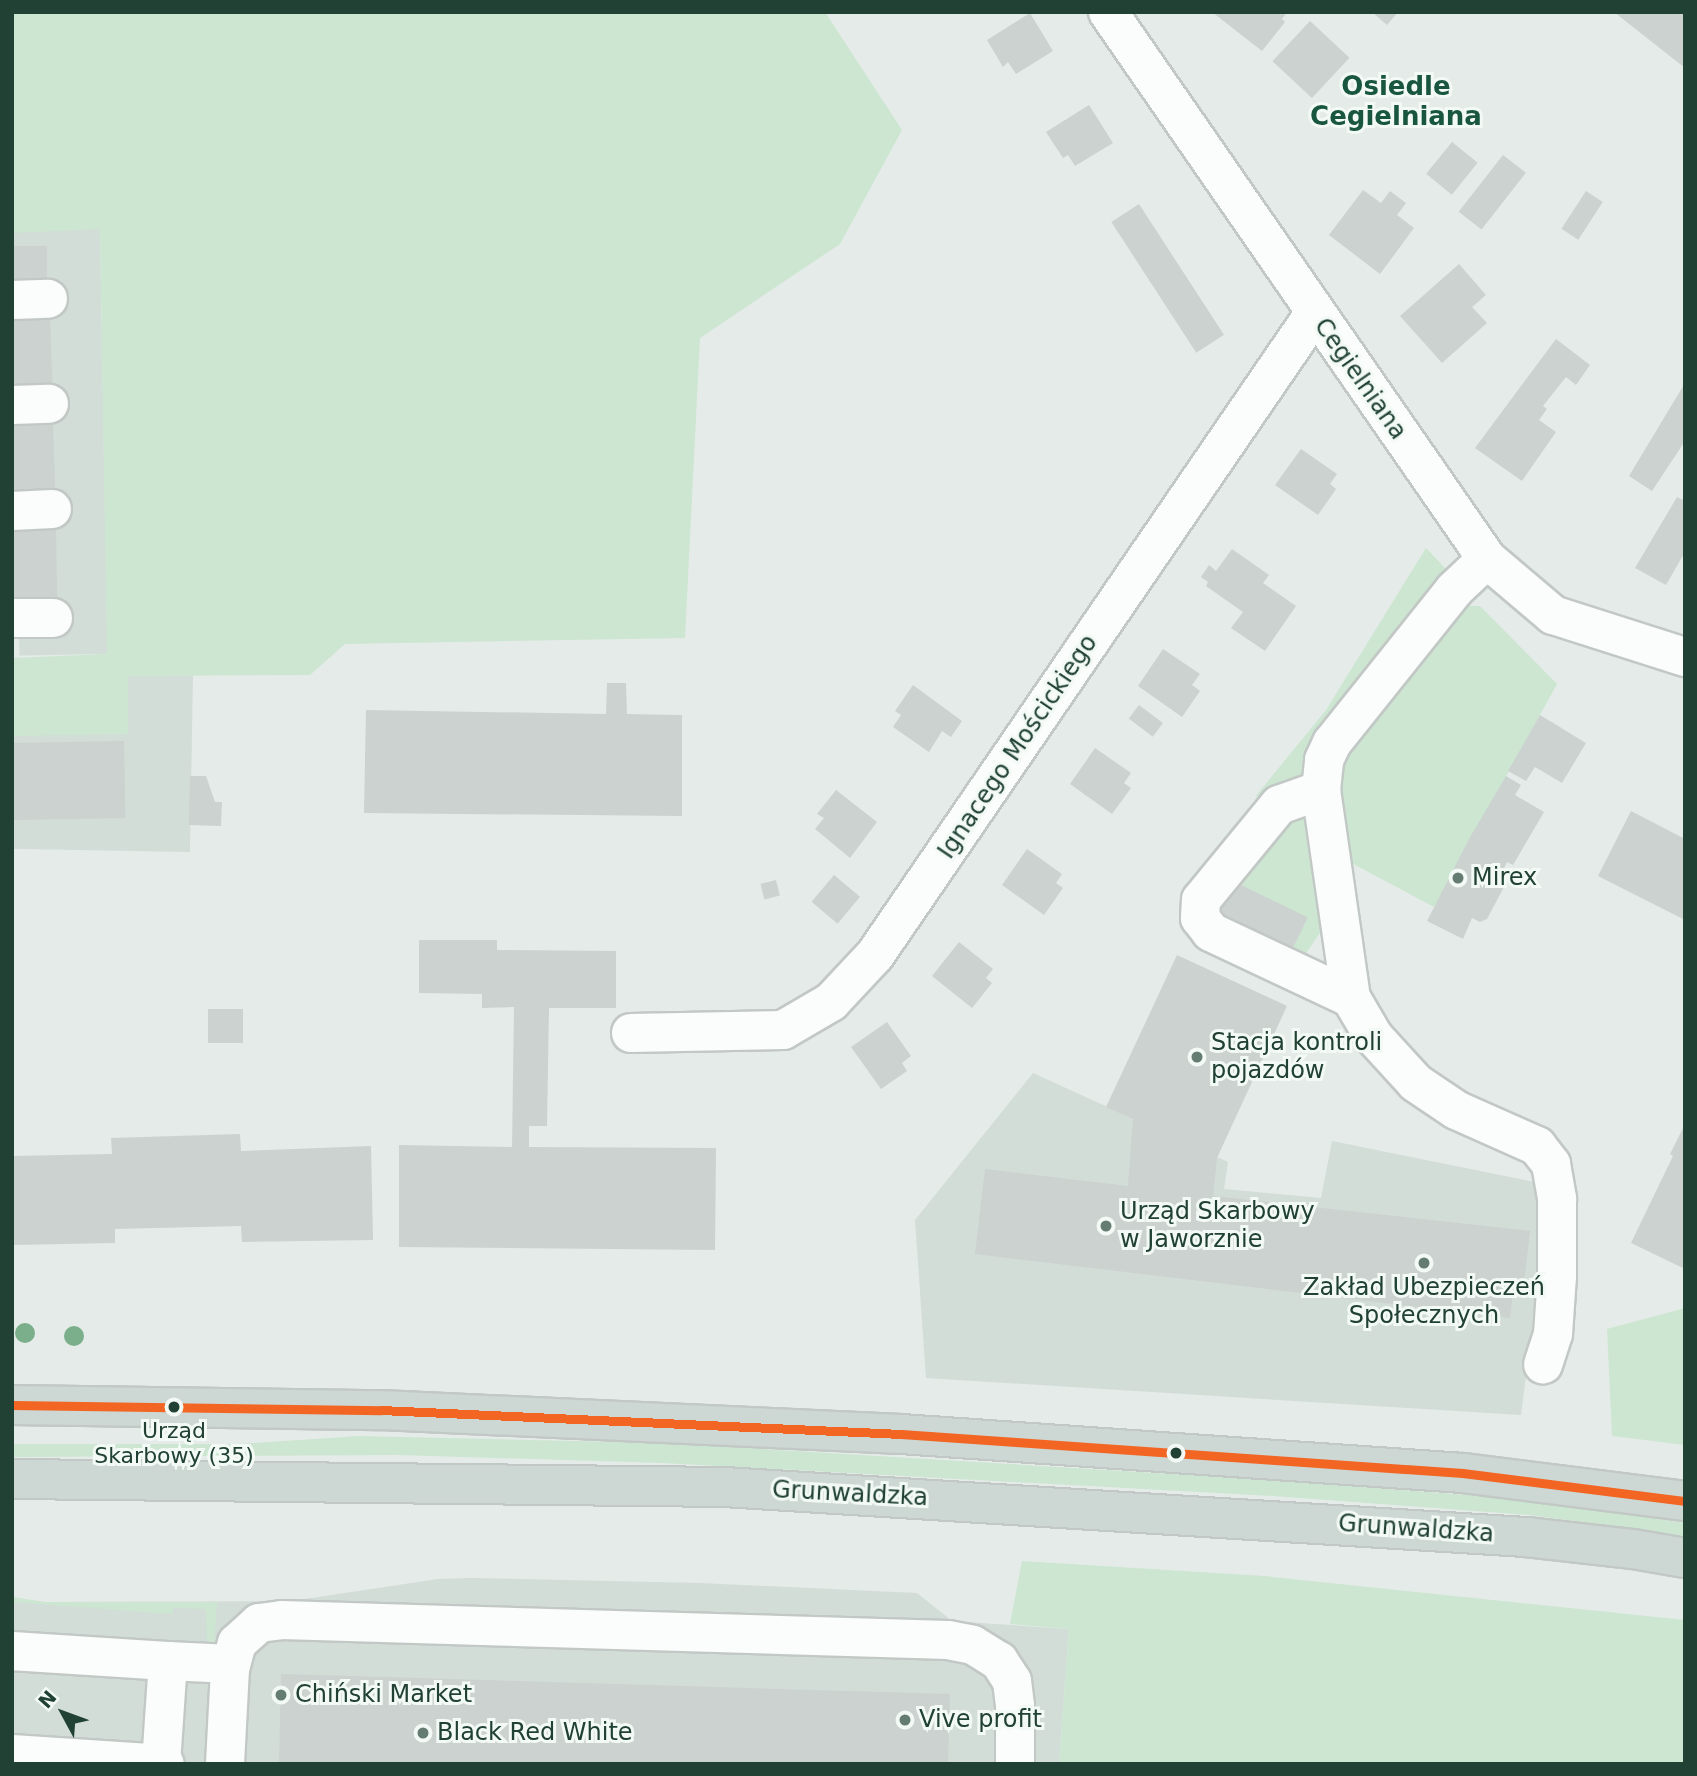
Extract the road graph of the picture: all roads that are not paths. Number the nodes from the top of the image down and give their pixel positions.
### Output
1 (1108, 12) edge
2 (1314, 314) junction
3 (52, 509) dead end
4 (12, 511) edge
5 (1487, 559) junction
6 (12, 618) edge
7 (53, 618) dead end
8 (1685, 657) edge
9 (1321, 790) junction
10 (1351, 998) junction
11 (631, 1033) dead end
12 (1543, 1364) dead end
13 (12, 1405) edge
14 (12, 1479) edge
15 (1685, 1501) edge
16 (1685, 1558) edge
17 (12, 1651) edge
18 (168, 1661) junction
19 (231, 1664) junction
20 (12, 1754) edge
21 (163, 1764) edge
22 (225, 1764) edge
23 (1015, 1764) edge

1 - 2 street, Cegielniana
2 - 5 street, Cegielniana
2 - 11 street, Ignacego Mościckiego
3 - 4 street
5 - 8 street, Cegielniana
5 - 9 street
6 - 7 street
9 - 10 street
9 - 10 street
10 - 12 street
13 - 15 main road
14 - 16 main road, Grunwaldzka
17 - 18 street
18 - 19 street
18 - 21 street
19 - 22 street
19 - 23 street
20 - 21 street

